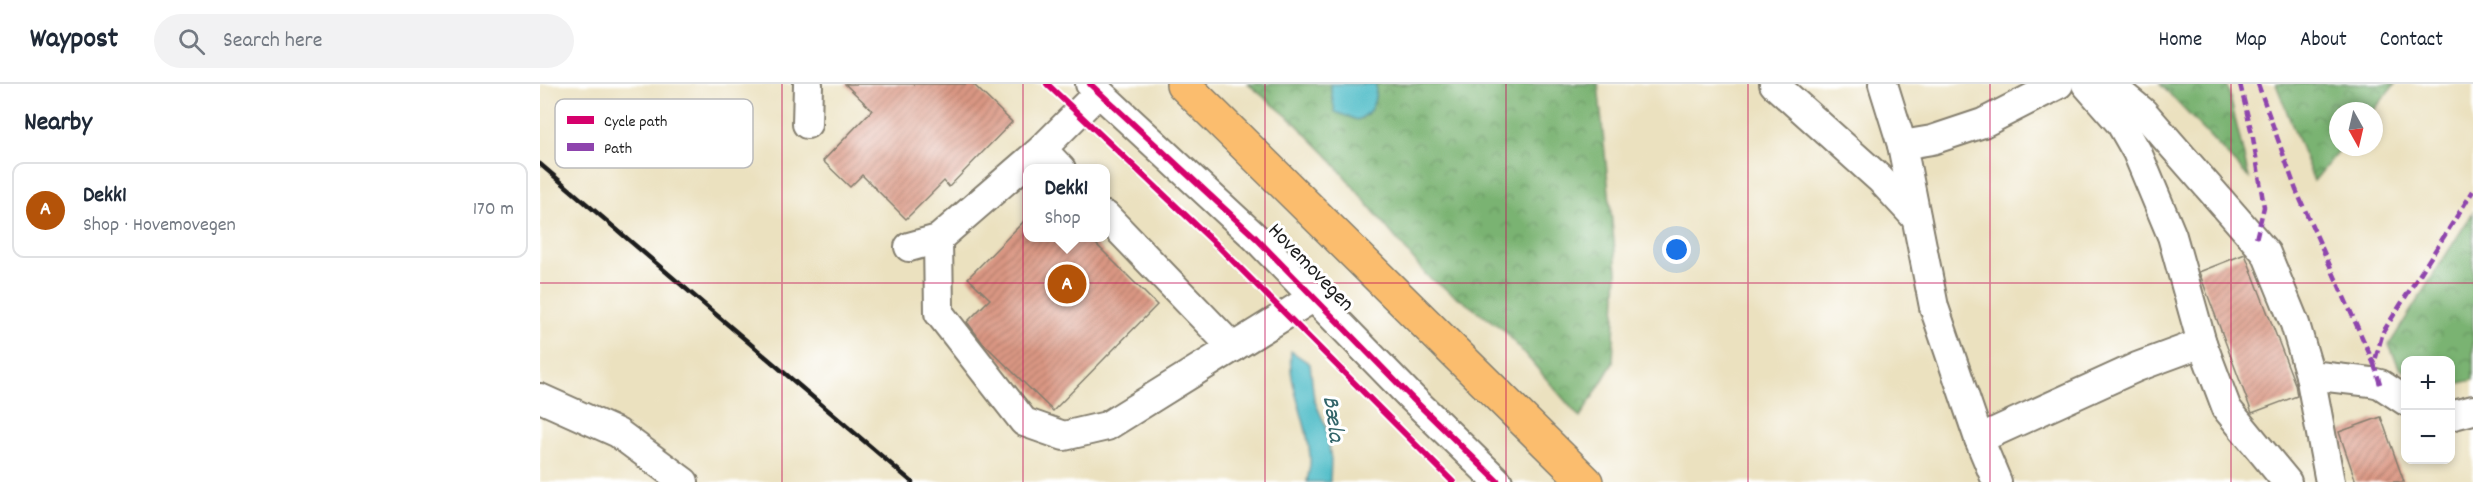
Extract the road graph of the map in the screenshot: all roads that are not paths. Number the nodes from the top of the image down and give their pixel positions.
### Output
1 (808, 84) edge
2 (1183, 84) edge
3 (1774, 84) edge
4 (1882, 84) edge
5 (2059, 84) edge
6 (2086, 84) edge
7 (2109, 84) edge
8 (1095, 88) edge
9 (807, 124) dead end
10 (1902, 145) junction
11 (1051, 159) edge
12 (1023, 179) edge
13 (1916, 218) junction
14 (1110, 220) edge
15 (938, 239) junction
16 (909, 247) dead end
17 (1314, 297) junction
18 (2202, 343) junction
19 (1233, 348) junction
20 (2310, 375) junction
21 (2401, 398) edge
22 (540, 399) edge
23 (2473, 410) edge
24 (2455, 415) edge
25 (1979, 439) junction
26 (1475, 472) edge
27 (684, 482) edge
28 (1498, 482) edge
29 (1586, 482) edge
30 (1997, 482) edge
31 (2288, 482) edge
32 (2330, 482) edge

1 - 9 street
2 - 29 highway
3 - 13 street
4 - 10 street
5 - 10 street
6 - 18 street
7 - 20 street
8 - 11 street
8 - 17 street, Hovemovegen
10 - 13 street
12 - 15 street
13 - 25 street
14 - 19 street
15 - 16 street
15 - 19 street
17 - 19 street
17 - 26 street, Hovemovegen
18 - 25 street
18 - 31 street
20 - 21 street
20 - 32 street
22 - 27 street
23 - 24 street
25 - 30 street
26 - 28 street, Hovemovegen

